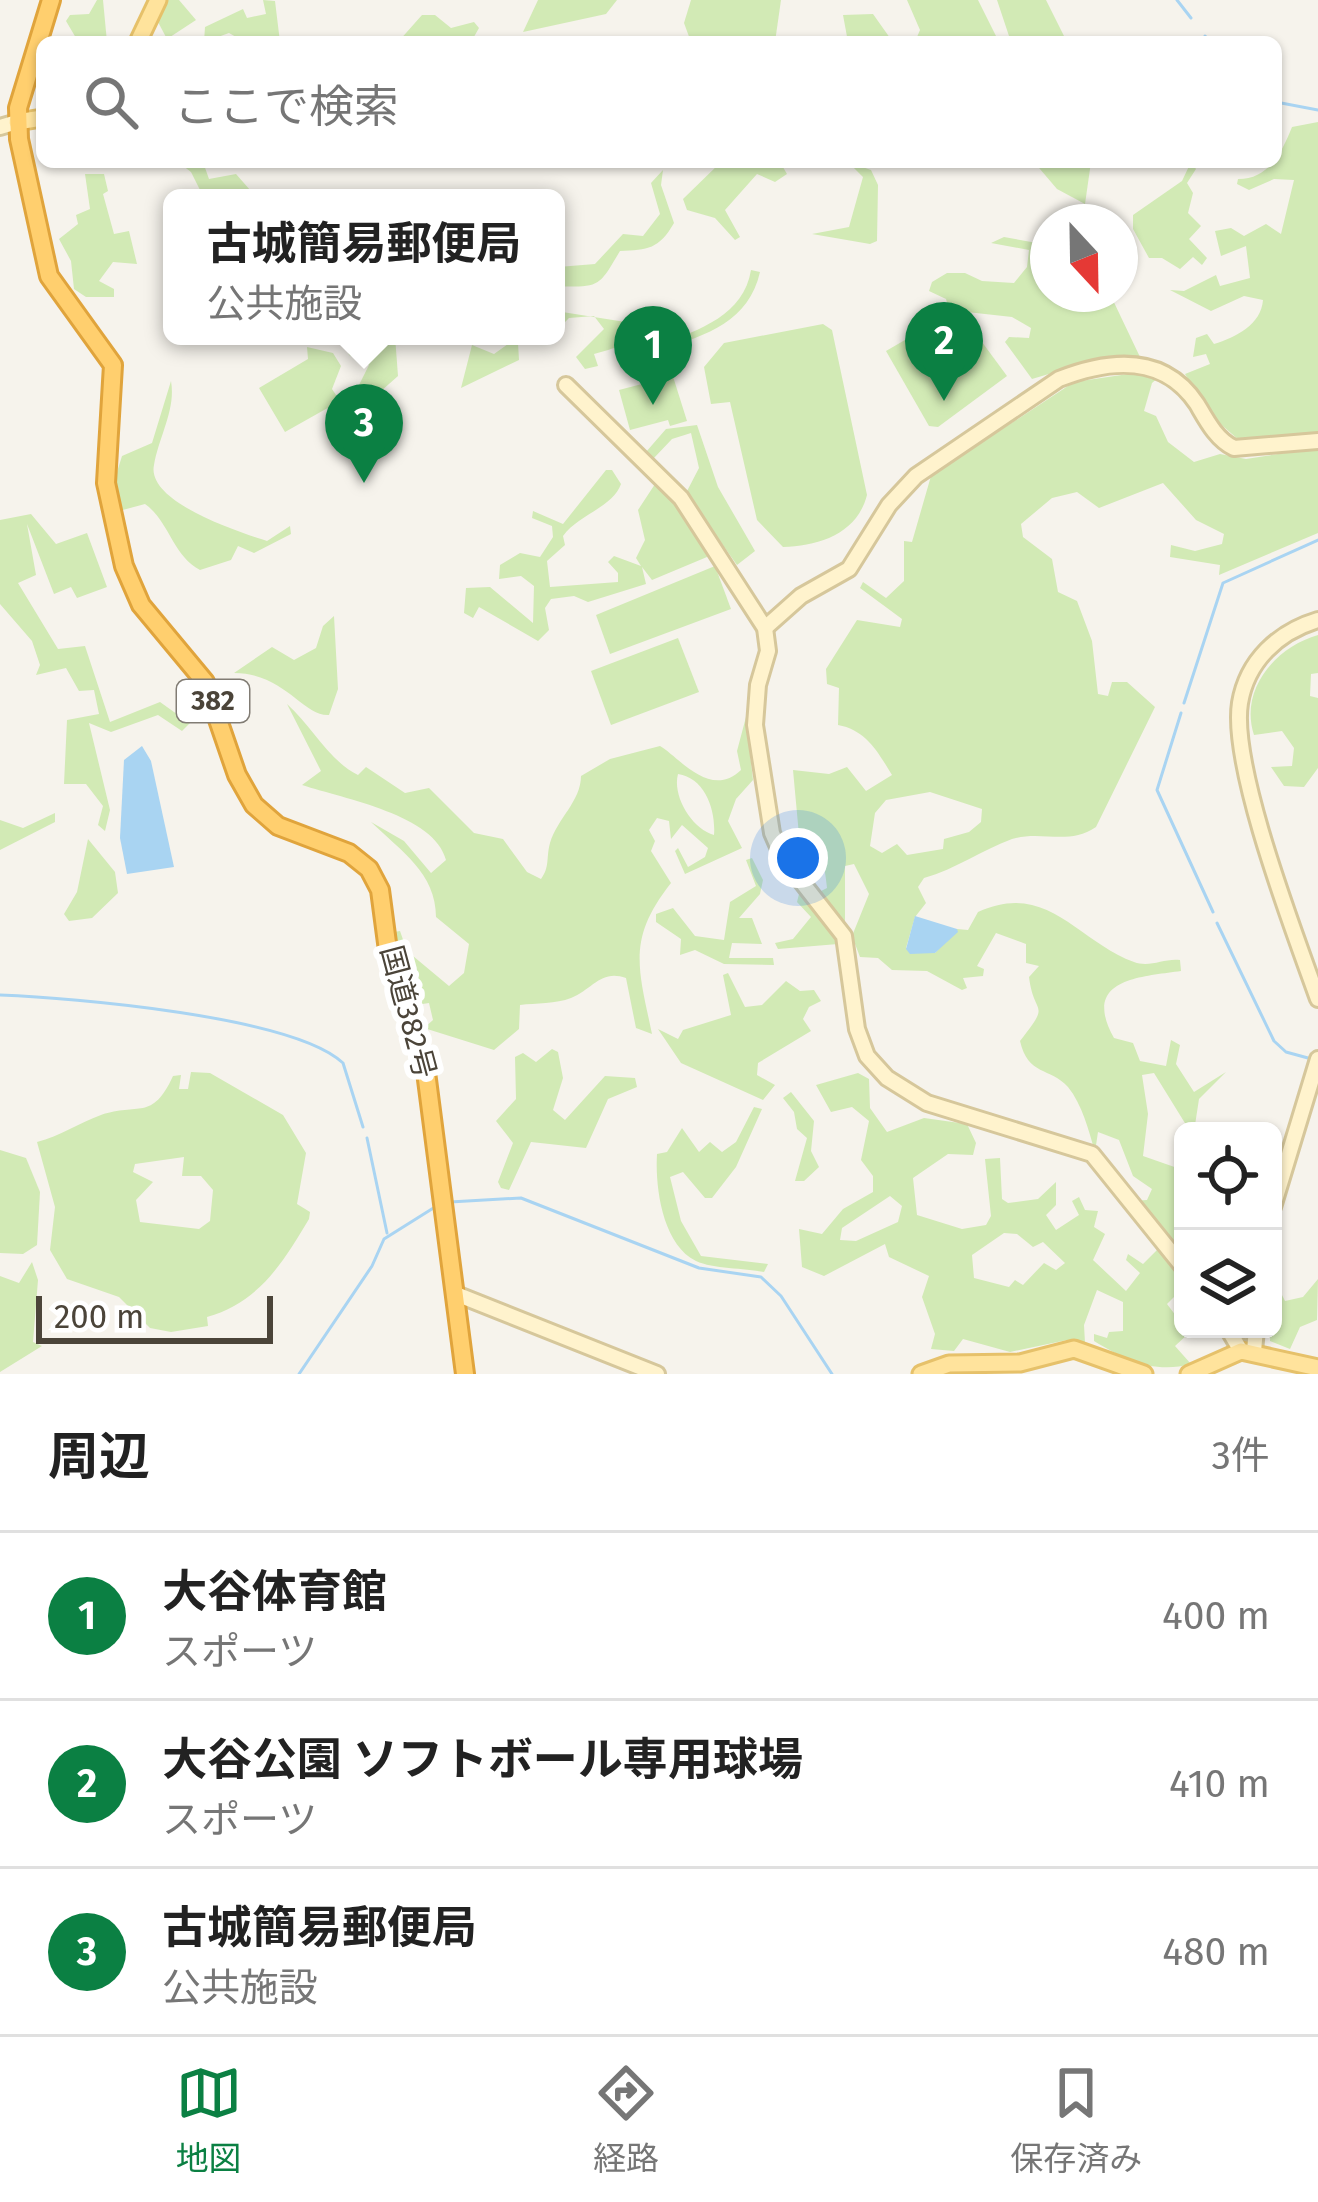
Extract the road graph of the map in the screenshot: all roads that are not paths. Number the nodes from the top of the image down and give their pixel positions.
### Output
1 (51, 0) edge
2 (158, 0) edge
3 (39, 36) edge
4 (142, 36) edge
5 (36, 44) edge
6 (9, 124) edge
7 (566, 385) dead end
8 (1318, 441) edge
9 (1318, 620) edge
10 (764, 628) junction
11 (1318, 999) edge
12 (1318, 1059) edge
13 (1282, 1177) edge
14 (1174, 1256) edge
15 (455, 1294) junction
16 (1236, 1338) edge
17 (1252, 1338) edge
18 (1247, 1351) junction
19 (1318, 1368) edge
20 (465, 1374) edge
21 (657, 1374) edge
22 (921, 1374) edge
23 (1144, 1374) edge
24 (1189, 1374) edge

1 - 3 highway, 国道382号 / 382
2 - 4 main road
5 - 6 highway, 国道382号 / 382
6 - 15 highway, 国道382号 / 382
7 - 10 street
8 - 10 street
9 - 11 street
10 - 14 street
12 - 13 street
15 - 20 highway, 国道382号 / 382
15 - 21 street
16 - 18 street
17 - 18 street
18 - 19 main road
18 - 24 main road
22 - 23 main road

